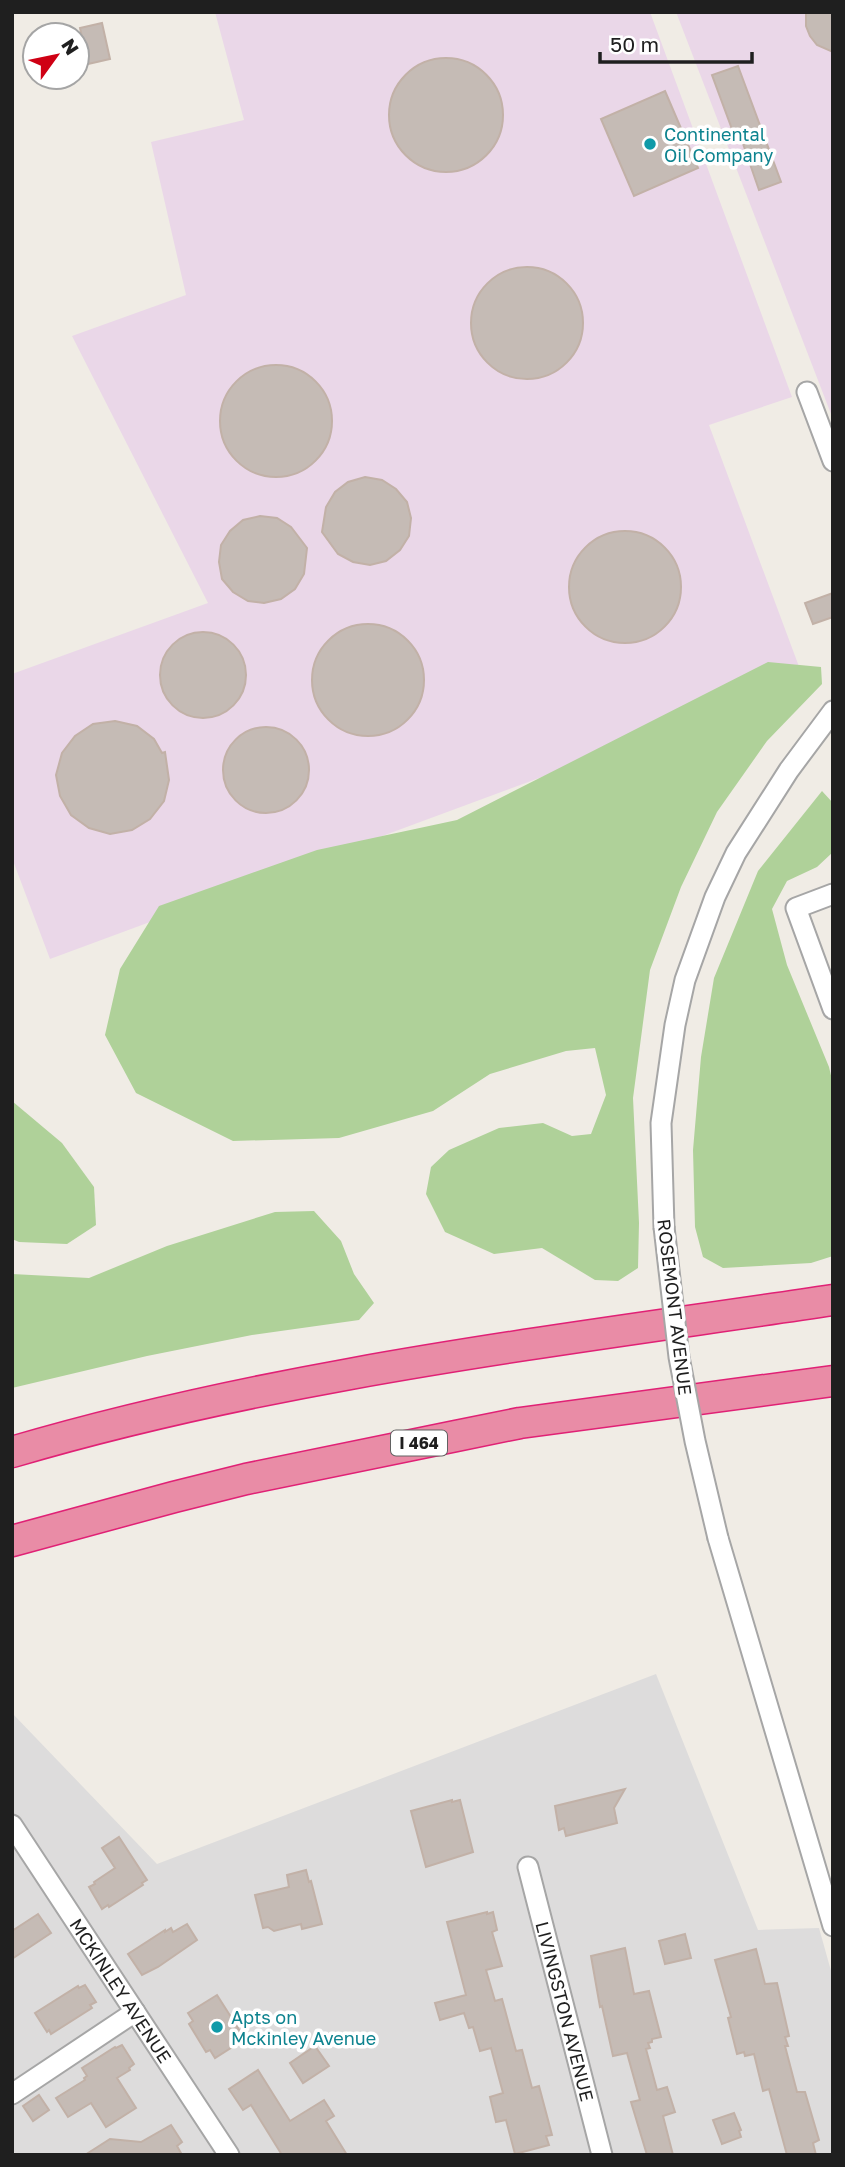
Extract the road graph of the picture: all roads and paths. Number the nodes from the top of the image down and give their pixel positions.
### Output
1 (807, 392) dead end
2 (833, 461) edge
3 (833, 711) edge
4 (827, 897) edge
5 (833, 1009) edge
6 (833, 1300) edge
7 (833, 1381) edge
8 (12, 1452) edge
9 (12, 1541) edge
10 (12, 1825) edge
11 (528, 1867) dead end
12 (833, 1926) edge
13 (135, 2012) junction
14 (12, 2094) edge
15 (229, 2155) edge
16 (603, 2155) edge

1 - 2 street
3 - 12 street, ROSEMONT AVENUE, bridge
4 - 5 street
6 - 8 highway
7 - 9 highway, I 464
10 - 13 street, MCKINLEY AVENUE
11 - 16 street, LIVINGSTON AVENUE
13 - 14 street
13 - 15 street, MCKINLEY AVENUE

